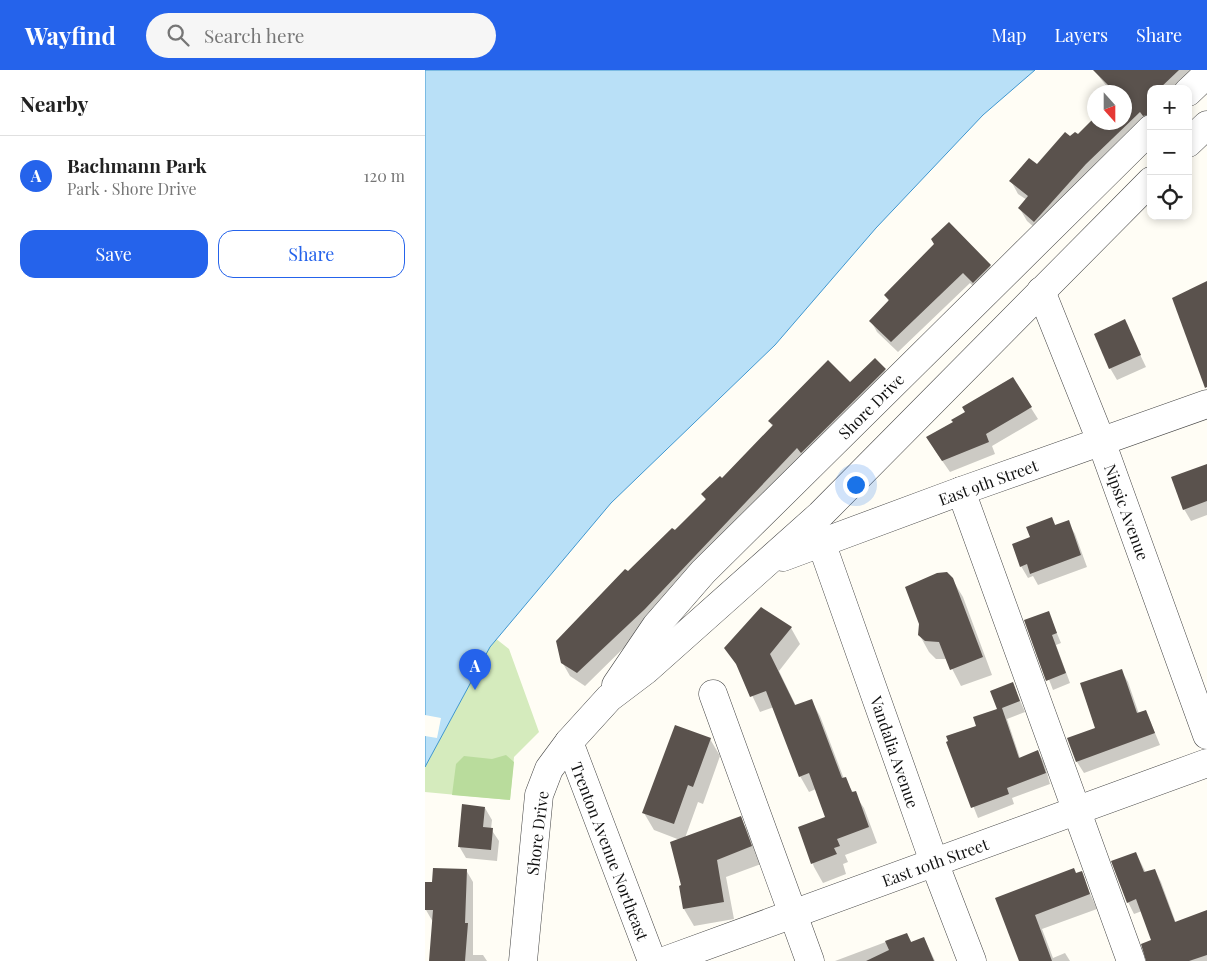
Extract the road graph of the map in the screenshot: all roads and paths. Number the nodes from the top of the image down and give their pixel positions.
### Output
1 (1207, 74) edge
2 (1192, 88) edge
3 (1207, 124) edge
4 (1150, 130) edge
5 (1192, 139) edge
6 (1147, 185) edge
7 (1041, 291) junction
8 (1207, 404) edge
9 (1101, 441) junction
10 (961, 491) junction
11 (821, 542) junction
12 (769, 562) junction
13 (713, 694) dead end
14 (609, 698) junction
15 (1207, 735) edge
16 (569, 742) junction
17 (1207, 763) edge
18 (1076, 812) junction
19 (934, 862) junction
20 (792, 914) junction
21 (523, 961) edge
22 (652, 961) edge
23 (664, 961) edge
24 (810, 961) edge
25 (972, 961) edge
26 (1131, 961) edge

1 - 2 street
3 - 5 street
4 - 14 street, Shore Drive
6 - 7 street, Shore Drive
7 - 9 street, Nipsic Avenue
7 - 12 street, Shore Drive
8 - 9 street, East 9th Street
9 - 10 street, East 9th Street
9 - 15 street, Nipsic Avenue
10 - 11 street, East 9th Street
10 - 18 street
11 - 12 street, East 9th Street
11 - 19 street, Vandalia Avenue
12 - 14 street, Shore Drive
13 - 20 street
14 - 16 street, Shore Drive
16 - 21 street, Shore Drive
16 - 22 street, Trenton Avenue Northeast
17 - 18 street, East 10th Street
18 - 19 street, East 10th Street
18 - 26 street
19 - 20 street, East 10th Street
19 - 25 street, Vandalia Avenue
20 - 23 street, East 10th Street
20 - 24 street

